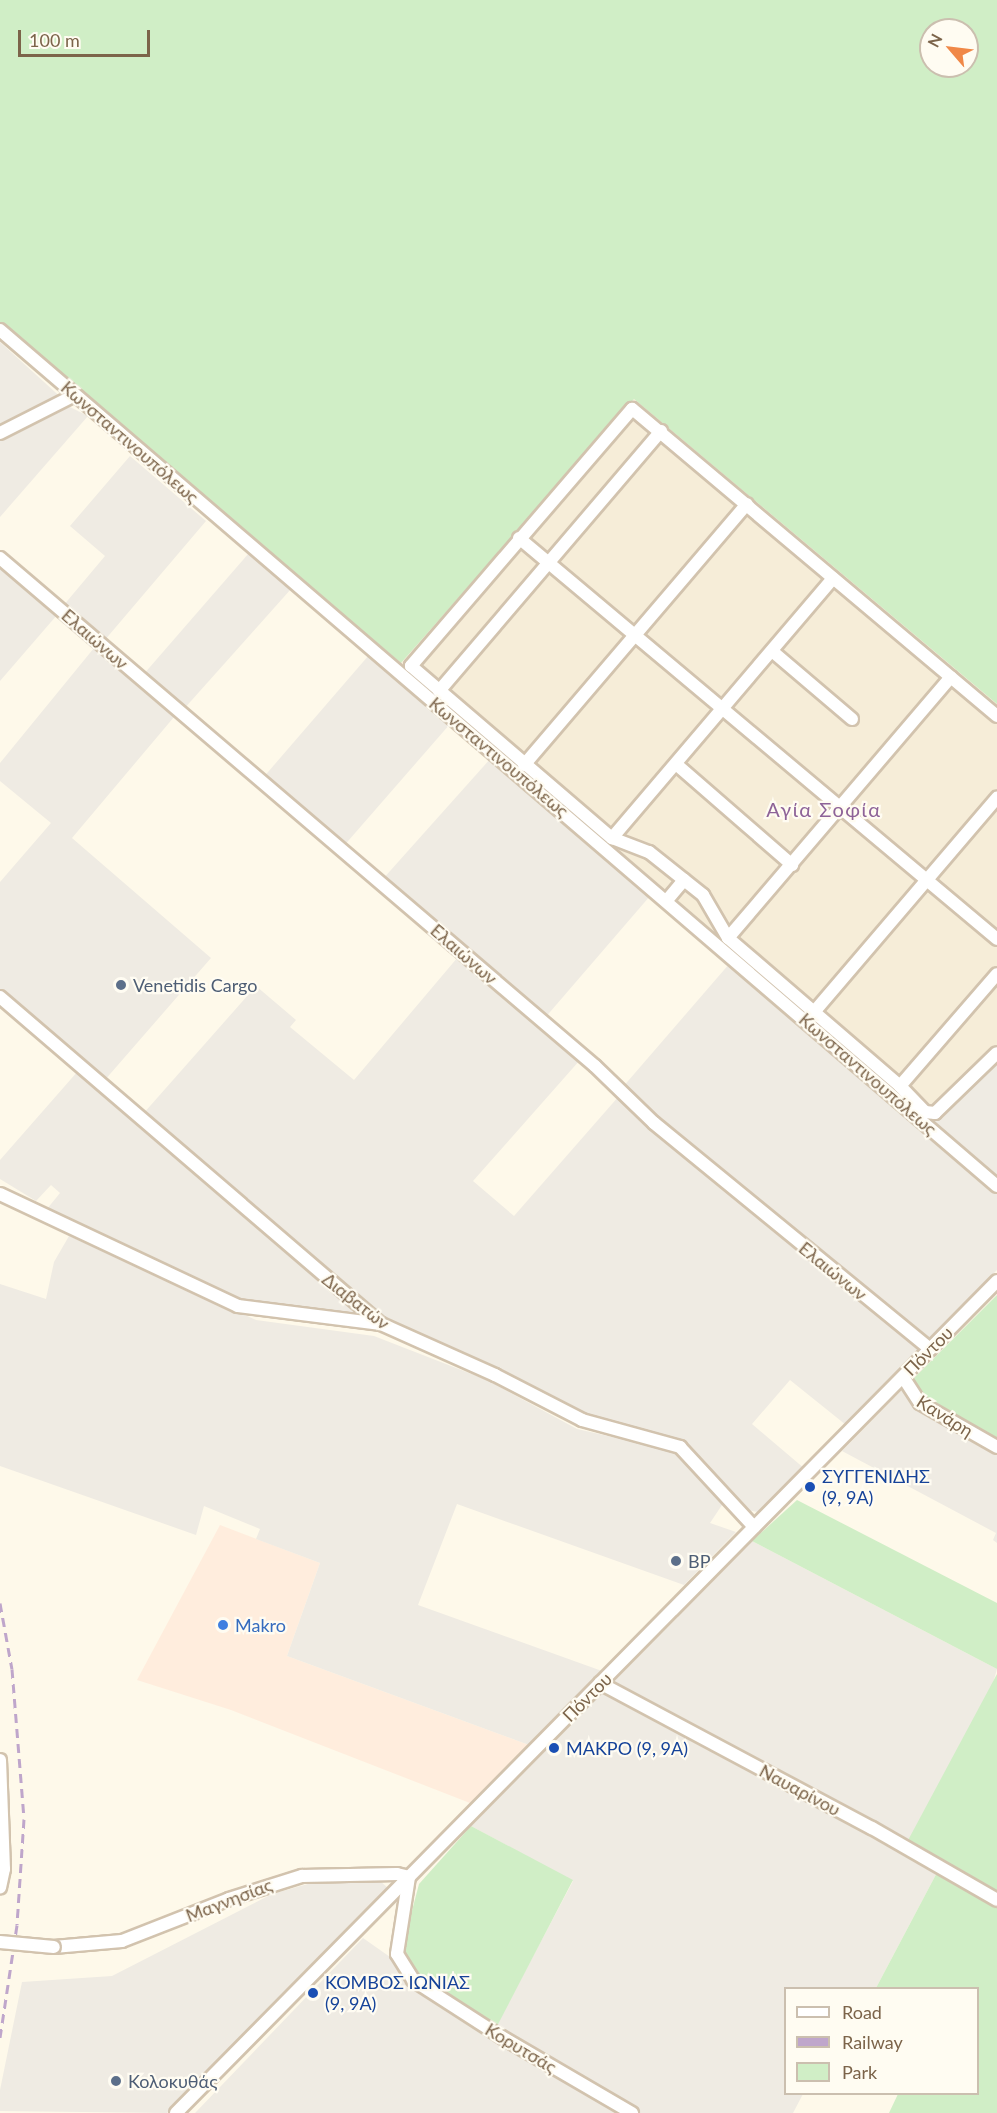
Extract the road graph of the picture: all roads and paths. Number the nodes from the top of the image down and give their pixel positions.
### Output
1 (0, 330) edge
2 (75, 394) junction
3 (661, 431) junction
4 (0, 433) edge
5 (747, 504) junction
6 (519, 538) junction
7 (0, 558) edge
8 (550, 562) junction
9 (833, 578) junction
10 (637, 635) junction
11 (772, 651) junction
12 (951, 677) junction
13 (439, 691) junction
14 (724, 708) junction
15 (997, 716) edge
16 (852, 719) dead end
17 (676, 764) junction
18 (525, 765) junction
19 (997, 798) edge
20 (840, 807) junction
21 (612, 838) junction
22 (792, 865) junction
23 (684, 880) junction
24 (927, 880) junction
25 (668, 899) junction
26 (728, 938) junction
27 (997, 939) edge
28 (997, 974) edge
29 (0, 997) edge
30 (814, 1012) junction
31 (997, 1053) edge
32 (900, 1086) junction
33 (997, 1186) edge
34 (0, 1194) edge
35 (997, 1281) edge
36 (381, 1324) junction
37 (930, 1349) junction
38 (903, 1377) junction
39 (997, 1447) edge
40 (754, 1527) junction
41 (600, 1683) junction
42 (0, 1760) edge
43 (409, 1878) junction
44 (0, 1888) edge
45 (997, 1900) edge
46 (0, 1942) edge
47 (176, 2113) edge
48 (632, 2113) edge

1 - 2 street, Κωνσταντινουπόλεως
2 - 4 street
2 - 25 street, Κωνσταντινουπόλεως
3 - 5 street
3 - 6 street
3 - 8 street
5 - 9 street
5 - 10 street
6 - 8 street
6 - 13 street
7 - 37 street, Ελαιώνων
8 - 10 street
8 - 13 street
9 - 11 street
9 - 12 street
10 - 14 street
10 - 18 street
11 - 14 street
11 - 16 street
12 - 15 street
12 - 20 street
13 - 18 street
14 - 17 street
14 - 20 street
17 - 21 street
17 - 22 street
18 - 21 street
19 - 24 street
20 - 22 street
20 - 24 street
21 - 23 street
22 - 26 street
23 - 25 street
23 - 26 street
24 - 27 street
24 - 30 street
25 - 33 street, Κωνσταντινουπόλεως
26 - 30 street
28 - 32 street
29 - 36 street, Διαβατών
30 - 32 street
31 - 32 street
34 - 36 street
35 - 37 street, Πόντου
36 - 40 street, Διαβατών
37 - 38 street, Πόντου
38 - 39 street, Κανάρη
38 - 40 street, Πόντου
40 - 41 street, Πόντου
41 - 43 street, Πόντου
41 - 45 street, Ναυαρίνου
42 - 44 street
43 - 46 street, Μαγνησίας, bridge
43 - 47 street, Πόντου
43 - 48 street, Κορυτσάς

